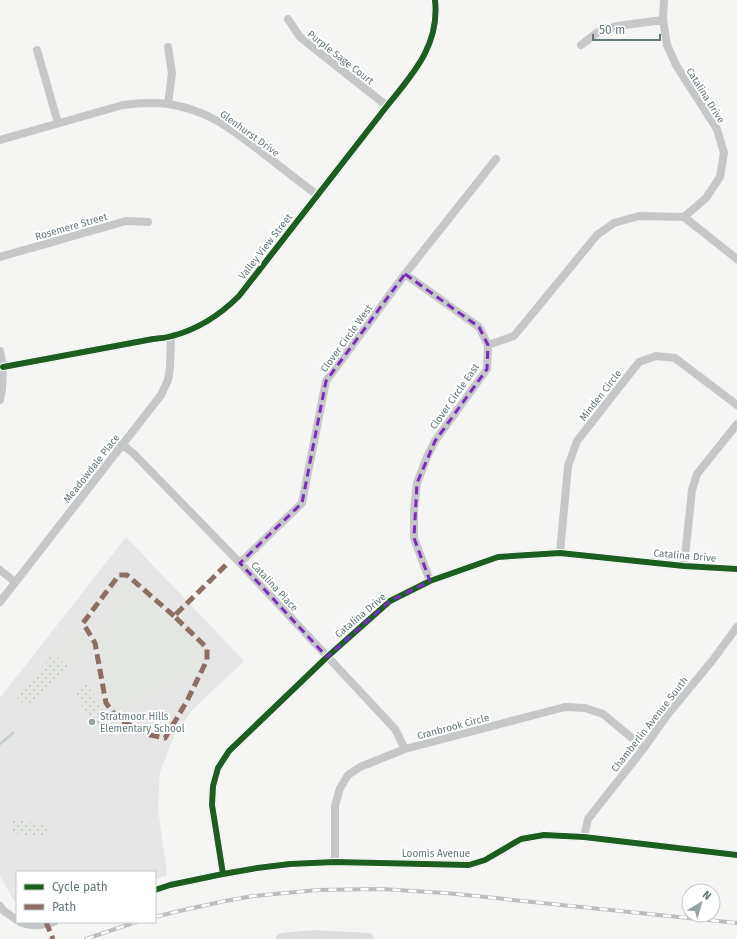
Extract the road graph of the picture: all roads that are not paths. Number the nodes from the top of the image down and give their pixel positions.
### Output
1 (435, 0) edge
2 (664, 0) edge
3 (288, 19) dead end
4 (663, 20) junction
5 (581, 45) dead end
6 (168, 47) dead end
7 (37, 50) dead end
8 (168, 104) junction
9 (387, 106) junction
10 (58, 123) junction
11 (0, 140) edge
12 (496, 159) dead end
13 (317, 195) junction
14 (684, 217) junction
15 (148, 222) dead end
16 (0, 257) edge
17 (737, 259) edge
18 (405, 274) junction
19 (171, 336) junction
20 (488, 345) junction
21 (0, 351) edge
22 (3, 367) junction
23 (0, 400) edge
24 (737, 405) edge
25 (737, 424) edge
26 (122, 444) junction
27 (560, 553) junction
28 (240, 563) junction
29 (684, 566) junction
30 (737, 569) edge
31 (0, 570) edge
32 (430, 581) junction
33 (15, 582) junction
34 (0, 602) edge
35 (737, 627) edge
36 (326, 657) junction
37 (644, 748) junction
38 (405, 749) junction
39 (584, 838) junction
40 (737, 855) edge
41 (335, 862) junction
42 (222, 874) junction
43 (156, 890) edge
44 (0, 906) edge
45 (16, 919) edge
46 (22, 923) edge
47 (51, 923) edge
48 (282, 939) edge
49 (368, 939) edge

1 - 9 street, Valley View Street
2 - 4 street, Catalina Drive
3 - 9 street, Purple Sage Court
4 - 5 street
4 - 14 street, Catalina Drive
6 - 8 street
7 - 10 street
8 - 10 street, Glenhurst Drive
8 - 13 street, Glenhurst Drive
9 - 13 street, Valley View Street
10 - 11 street, Glenhurst Drive
12 - 18 street, Clover Circle West
13 - 19 street, Valley View Street
14 - 17 street
14 - 20 street
15 - 16 street, Rosemere Street
18 - 20 street
18 - 28 street, Clover Circle West
19 - 22 street, Valley View Street
19 - 26 street, Meadowdale Place
20 - 32 street, Clover Circle East
21 - 22 street
22 - 23 street
24 - 27 street, Minden Circle
25 - 29 street
26 - 28 street, Catalina Place
26 - 33 street, Meadowdale Place
27 - 29 street, Catalina Drive
27 - 32 street, Catalina Drive
28 - 36 street, Catalina Place
29 - 30 street, Catalina Drive
31 - 33 street
32 - 36 street, Catalina Drive
33 - 34 street, Meadowdale Place
35 - 37 street, Chamberlin Avenue South
36 - 38 street, Catalina Place
36 - 42 street, Catalina Drive
37 - 38 street, Cranbrook Circle
37 - 39 street, Chamberlin Avenue South
38 - 41 street, Cranbrook Circle
39 - 40 street, Loomis Avenue
39 - 41 street, Loomis Avenue
41 - 42 street, Loomis Avenue
42 - 43 street, Loomis Avenue
44 - 45 street
46 - 47 street
48 - 49 main road

